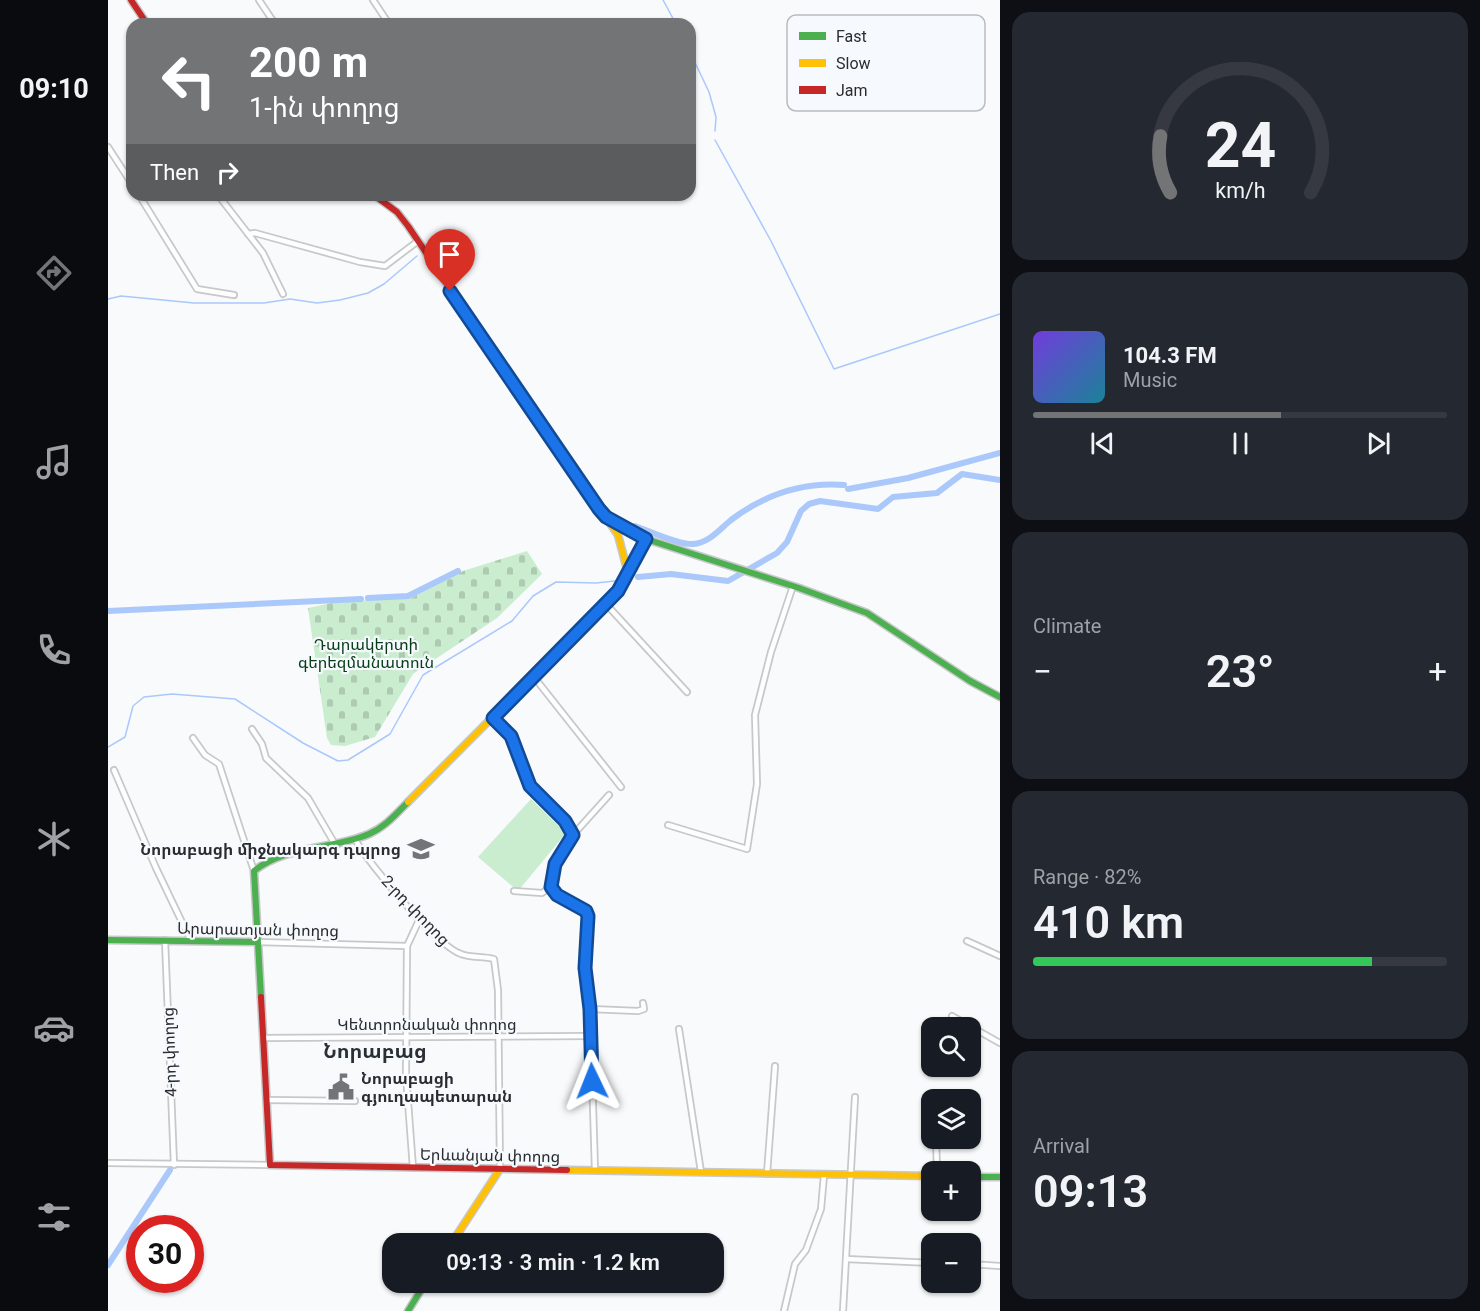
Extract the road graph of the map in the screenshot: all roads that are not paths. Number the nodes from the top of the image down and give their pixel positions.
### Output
1 (131, 0) edge
2 (260, 0) edge
3 (373, 0) edge
4 (143, 18) edge
5 (271, 18) edge
6 (384, 18) edge
7 (108, 147) edge
8 (126, 175) edge
9 (143, 201) edge
10 (223, 201) edge
11 (382, 201) edge
12 (248, 234) junction
13 (418, 241) junction
14 (283, 294) dead end
15 (234, 295) dead end
16 (606, 517) junction
17 (646, 539) junction
18 (628, 573) junction
19 (793, 586) junction
20 (605, 603) junction
21 (534, 677) junction
22 (687, 692) dead end
23 (1000, 697) edge
24 (493, 718) junction
25 (252, 729) dead end
26 (193, 738) dead end
27 (114, 770) dead end
28 (621, 787) dead end
29 (609, 795) dead end
30 (668, 825) dead end
31 (573, 835) junction
32 (356, 841) junction
33 (336, 846) junction
34 (254, 871) junction
35 (551, 887) junction
36 (514, 891) dead end
37 (420, 918) junction
38 (108, 940) edge
39 (165, 940) junction
40 (191, 941) junction
41 (967, 941) dead end
42 (257, 942) junction
43 (407, 946) junction
44 (1000, 956) edge
45 (643, 1002) dead end
46 (590, 1009) junction
47 (952, 1016) dead end
48 (679, 1029) dead end
49 (406, 1036) junction
50 (497, 1036) junction
51 (591, 1036) junction
52 (263, 1038) junction
53 (1000, 1043) edge
54 (775, 1066) dead end
55 (855, 1097) dead end
56 (267, 1100) junction
57 (355, 1101) dead end
58 (108, 1163) edge
59 (174, 1165) junction
60 (270, 1165) junction
61 (413, 1168) junction
62 (500, 1169) junction
63 (595, 1170) junction
64 (701, 1173) junction
65 (767, 1174) junction
66 (824, 1175) junction
67 (850, 1176) junction
68 (921, 1176) edge
69 (981, 1177) edge
70 (1000, 1177) edge
71 (458, 1233) edge
72 (846, 1259) junction
73 (921, 1262) edge
74 (981, 1265) edge
75 (1000, 1266) edge
76 (419, 1293) edge
77 (408, 1311) edge
78 (784, 1311) edge
79 (843, 1311) edge

1 - 4 main road
2 - 5 street
3 - 6 street
7 - 8 street
9 - 15 street
10 - 12 street
11 - 13 main road
12 - 13 street
12 - 14 street
13 - 16 main road
16 - 17 main road
16 - 18 main road
17 - 18 main road
17 - 19 main road
18 - 20 main road
19 - 23 main road
19 - 30 street
20 - 21 main road
20 - 22 street
21 - 24 main road
21 - 28 street
24 - 31 street
24 - 32 main road
25 - 33 street
26 - 34 street
27 - 40 street
29 - 31 street
31 - 35 street
32 - 33 main road
32 - 37 street, 2-րդ փողոց
33 - 34 main road
34 - 42 main road
35 - 36 street
35 - 46 street
37 - 43 street
37 - 50 street, 2-րդ փողոց
38 - 39 main road, Արարատյան փողոց
39 - 40 main road, Արարատյան փողոց
39 - 59 street, 4-րդ փողոց
40 - 42 main road, Արարատյան փողոց
41 - 44 street
42 - 43 street, Արարատյան փողոց
42 - 52 main road
43 - 49 street
45 - 46 street
46 - 51 street
47 - 53 street
48 - 64 street
49 - 50 street, Կենտրոնական փողոց
49 - 52 street, Կենտրոնական փողոց
49 - 61 street
50 - 51 street, Կենտրոնական փողոց
50 - 62 street, 2-րդ փողոց
51 - 63 street
52 - 56 main road
54 - 65 street
55 - 67 street
56 - 57 street
56 - 60 main road
58 - 59 street
59 - 60 street
60 - 61 main road, Երևանյան փողոց
61 - 62 main road, Երևանյան փողոց
62 - 63 main road, Երևանյան փողոց
62 - 71 main road
63 - 64 main road, Երևանյան փողոց
64 - 65 main road, Երևանյան փողոց
65 - 66 main road, Երևանյան փողոց
66 - 67 main road, Երևանյան փողոց
66 - 78 street
67 - 68 main road, Երևանյան փողոց
67 - 72 street
69 - 70 main road
72 - 73 street
72 - 79 street
74 - 75 street
76 - 77 main road

